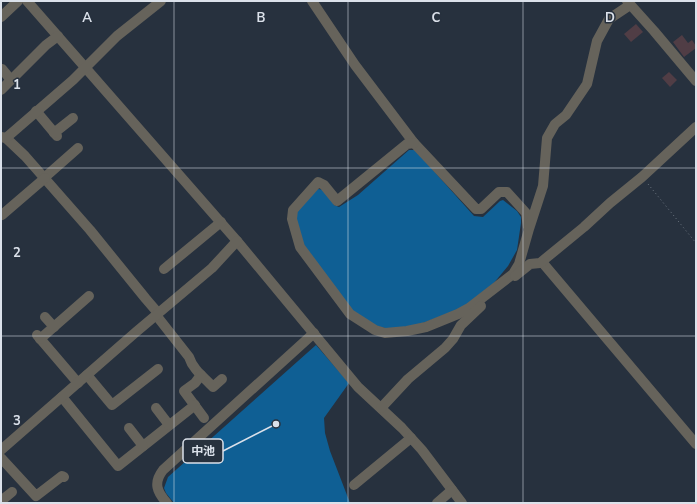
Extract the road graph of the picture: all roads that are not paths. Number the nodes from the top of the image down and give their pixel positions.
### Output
1 (18, 1) edge
2 (27, 1) edge
3 (161, 1) edge
4 (312, 1) edge
5 (629, 3) edge
6 (1, 17) edge
7 (58, 36) junction
8 (2, 68) dead end
9 (85, 68) junction
10 (12, 80) junction
11 (696, 81) edge
12 (1, 90) edge
13 (36, 111) junction
14 (73, 118) dead end
15 (696, 127) edge
16 (3, 137) edge
17 (414, 143) junction
18 (78, 148) dead end
19 (44, 178) junction
20 (1, 214) edge
21 (221, 222) junction
22 (529, 229) junction
23 (237, 241) junction
24 (542, 262) junction
25 (164, 269) dead end
26 (89, 296) dead end
27 (158, 314) junction
28 (45, 317) dead end
29 (54, 327) junction
30 (314, 333) junction
31 (158, 369) dead end
32 (87, 375) junction
33 (201, 375) junction
34 (222, 380) dead end
35 (78, 382) junction
36 (62, 397) junction
37 (195, 405) junction
38 (156, 408) dead end
39 (381, 408) junction
40 (204, 418) dead end
41 (169, 425) junction
42 (129, 428) dead end
43 (411, 438) junction
44 (696, 444) edge
45 (143, 446) junction
46 (1, 450) edge
47 (1, 458) edge
48 (64, 477) dead end
49 (354, 485) dead end
50 (452, 490) junction
51 (165, 502) edge
52 (437, 503) edge
53 (462, 503) edge

1 - 6 street
2 - 7 street
3 - 9 street
4 - 17 street
5 - 11 street
5 - 22 street
7 - 9 street
7 - 10 street
8 - 10 street
9 - 13 street
9 - 21 street
10 - 12 street
13 - 14 street
13 - 16 street
15 - 24 street
16 - 19 street
17 - 22 street
17 - 22 street
18 - 19 street
19 - 20 street
19 - 27 street
21 - 23 street
21 - 25 street
23 - 27 street
23 - 30 street
24 - 39 street
24 - 44 street
26 - 29 street
27 - 32 street
27 - 33 street
28 - 29 street
29 - 35 street
30 - 39 street
30 - 51 street
31 - 32 street
32 - 35 street
33 - 34 street
33 - 37 street
35 - 36 street
36 - 45 street
36 - 46 street
37 - 40 street
37 - 41 street
38 - 41 street
39 - 43 street
41 - 45 street
42 - 45 street
43 - 49 street
43 - 50 street
47 - 48 street
50 - 52 street
50 - 53 street

